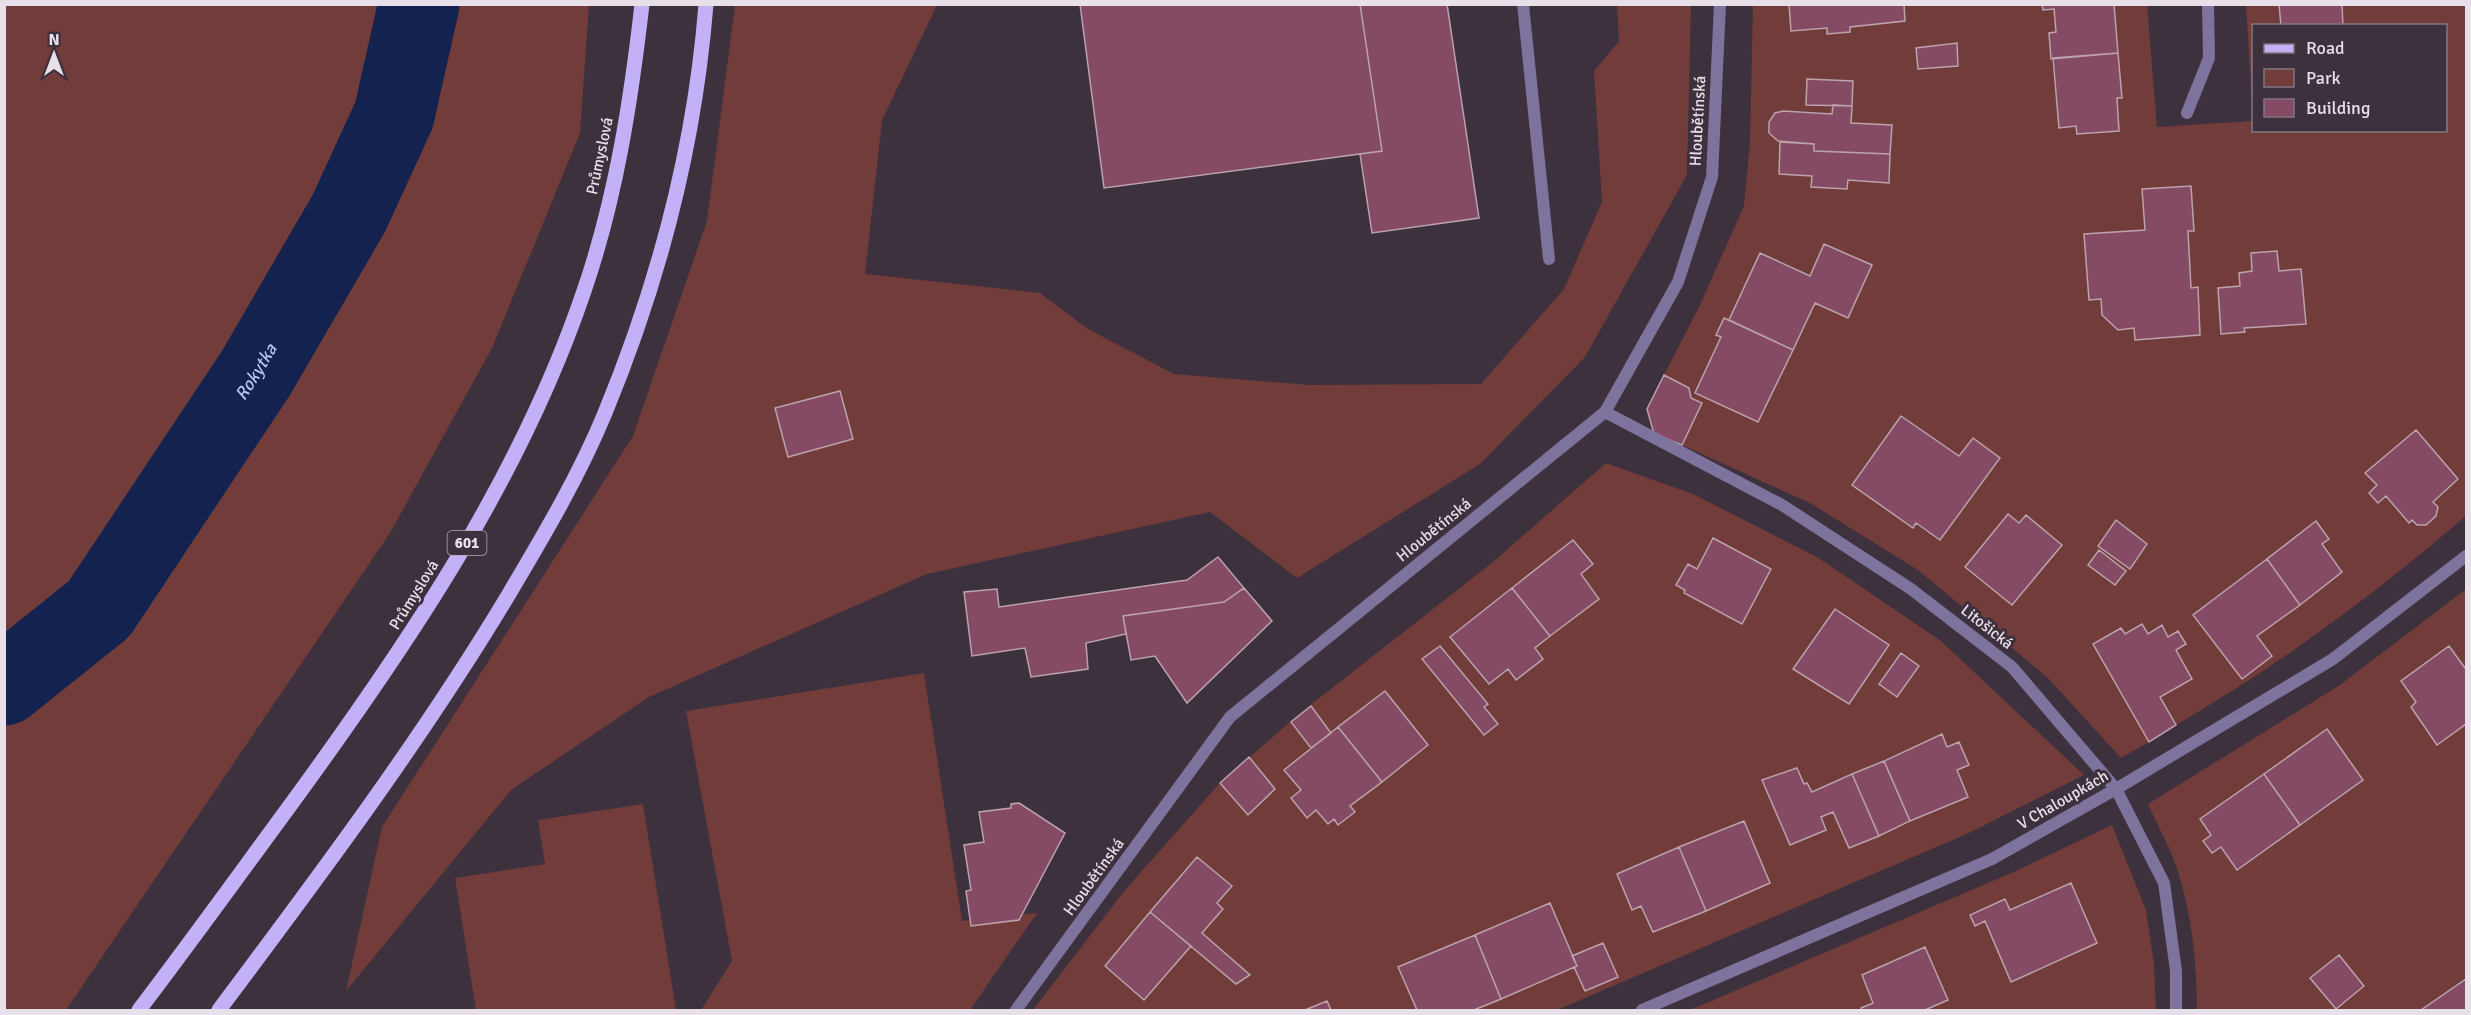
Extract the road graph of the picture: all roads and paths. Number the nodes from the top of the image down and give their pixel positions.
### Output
1 (642, 4) edge
2 (706, 4) edge
3 (1524, 4) edge
4 (1720, 4) edge
5 (2208, 4) edge
6 (2187, 113) dead end
7 (1550, 259) dead end
8 (1605, 412) junction
9 (2466, 556) edge
10 (2116, 789) junction
11 (139, 1011) edge
12 (219, 1011) edge
13 (1016, 1011) edge
14 (1642, 1011) edge
15 (2176, 1011) edge

1 - 11 main road, Průmyslová / 601
2 - 12 main road
3 - 7 street
4 - 8 street, Hloubětínská
5 - 6 street
8 - 10 street, Litošická
8 - 13 street, Hloubětínská
9 - 10 street, V Chaloupkách
10 - 14 street, V Chaloupkách
10 - 15 street, Litošická

